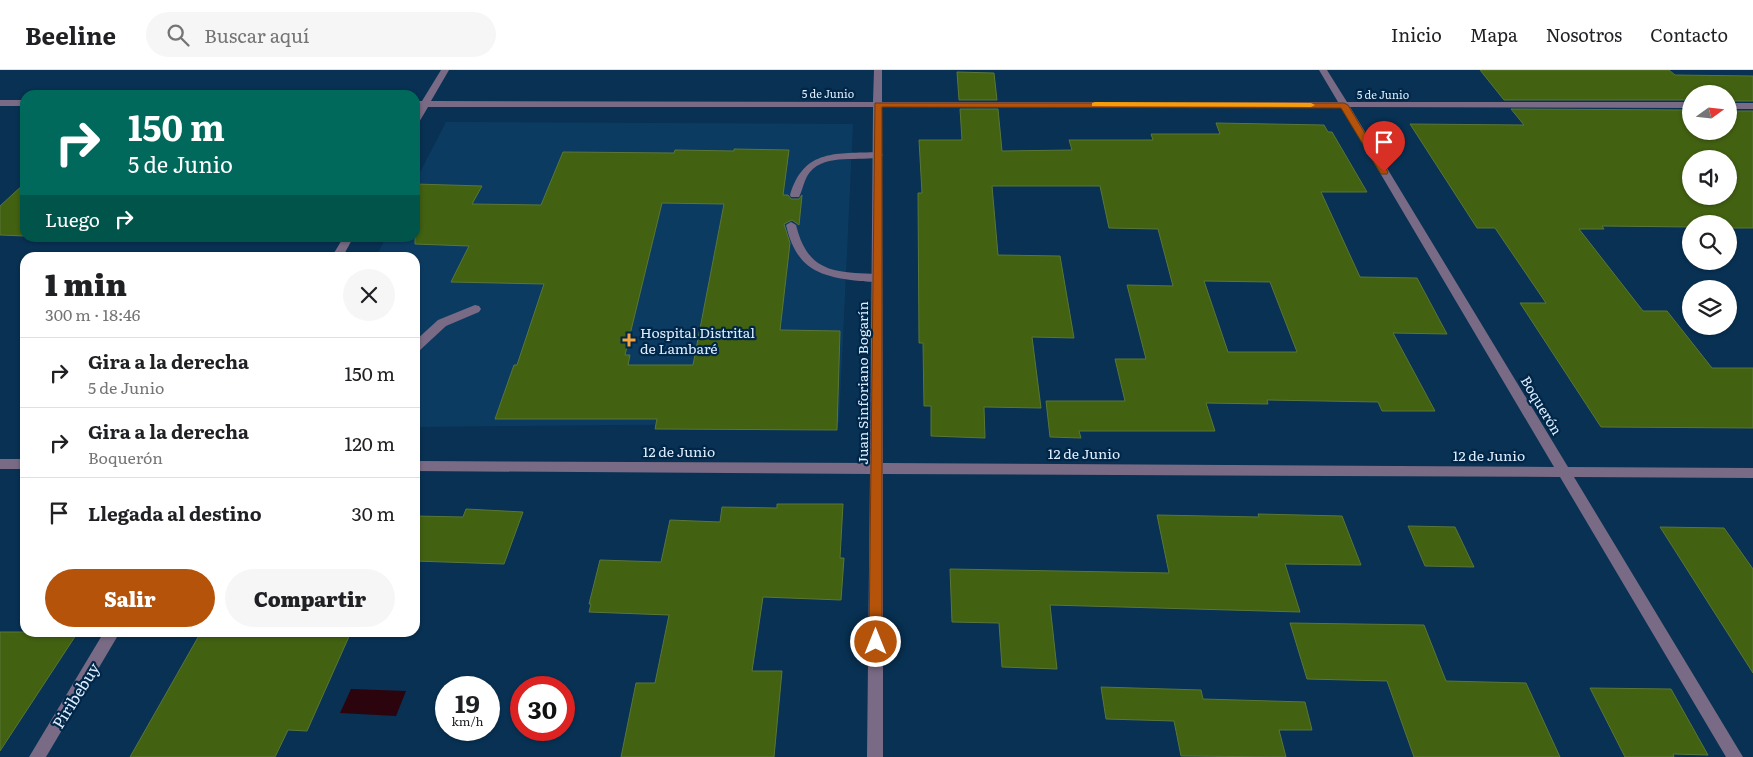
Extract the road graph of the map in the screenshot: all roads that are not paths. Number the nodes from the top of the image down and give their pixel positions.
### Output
1 (445, 70) edge
2 (878, 70) edge
3 (1322, 70) edge
4 (0, 104) edge
5 (20, 104) edge
6 (420, 104) edge
7 (425, 104) junction
8 (878, 104) junction
9 (1344, 105) junction
10 (1682, 106) edge
11 (1738, 106) edge
12 (1753, 106) edge
13 (420, 113) edge
14 (878, 156) junction
15 (795, 195) dead end
16 (791, 225) dead end
17 (877, 278) junction
18 (475, 309) dead end
19 (420, 344) edge
20 (0, 464) edge
21 (20, 464) edge
22 (420, 466) edge
23 (876, 469) junction
24 (1565, 472) junction
25 (1753, 473) edge
26 (110, 637) edge
27 (37, 757) edge
28 (875, 757) edge
29 (1736, 757) edge

1 - 7 street
2 - 8 street, Juan Sinforiano Bogarín
3 - 9 street, Boquerón
4 - 5 street
6 - 7 street, 5 de Junio
7 - 8 street, 5 de Junio
7 - 13 street
8 - 9 street, 5 de Junio
8 - 14 street, Juan Sinforiano Bogarín
9 - 10 street, 5 de Junio
9 - 24 street, Boquerón
11 - 12 street
14 - 15 street
14 - 17 street, Juan Sinforiano Bogarín
16 - 17 street
17 - 23 street, Juan Sinforiano Bogarín
18 - 19 street
20 - 21 street
22 - 23 street, 12 de Junio
23 - 24 street, 12 de Junio
23 - 28 street, Juan Sinforiano Bogarín
24 - 25 street, 12 de Junio
24 - 29 street, Boquerón
26 - 27 street, Piribebuy

